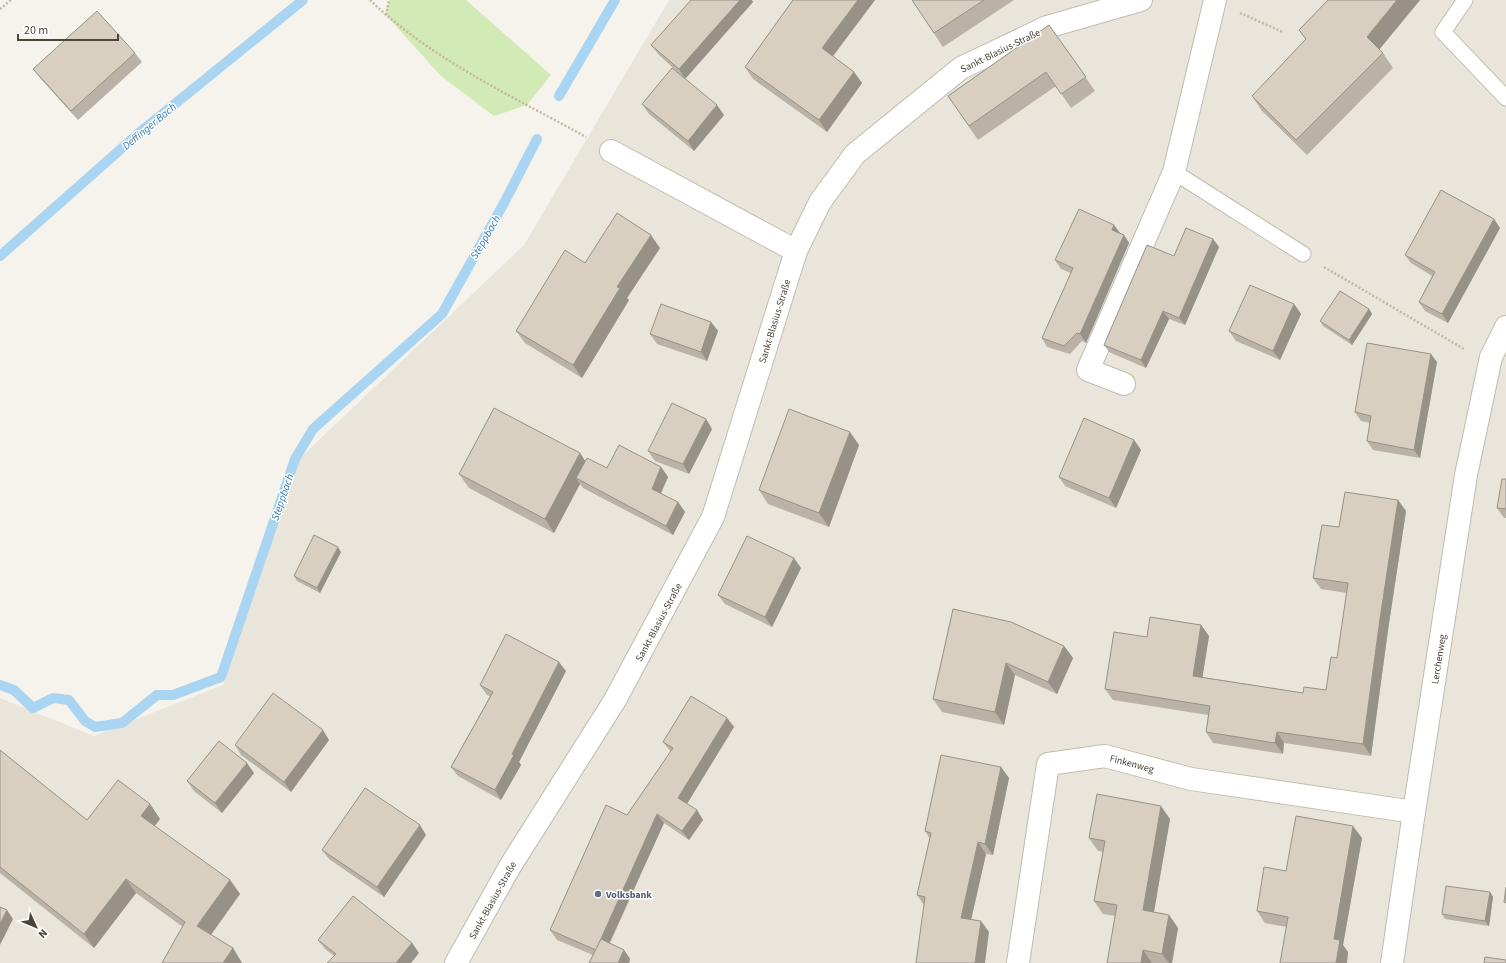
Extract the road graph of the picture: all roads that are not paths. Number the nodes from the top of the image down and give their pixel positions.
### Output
1 (1142, 0) edge
2 (1214, 0) edge
3 (1465, 0) edge
4 (1506, 98) edge
5 (611, 151) road end
6 (1174, 172) junction
7 (796, 251) junction
8 (1303, 254) road end
9 (1506, 327) edge
10 (1495, 361) edge
11 (1124, 384) dead end
12 (1414, 812) junction
13 (456, 963) edge
14 (1018, 963) edge
15 (1392, 963) edge

1 - 7 street, Sankt-Blasius-Straße
2 - 6 street
3 - 4 lane
5 - 7 street
6 - 8 lane
6 - 11 street
7 - 13 street, Sankt-Blasius-Straße
9 - 10 street, Lerchenweg
10 - 12 street, Lerchenweg
12 - 14 street, Finkenweg
12 - 15 street, Lerchenweg

